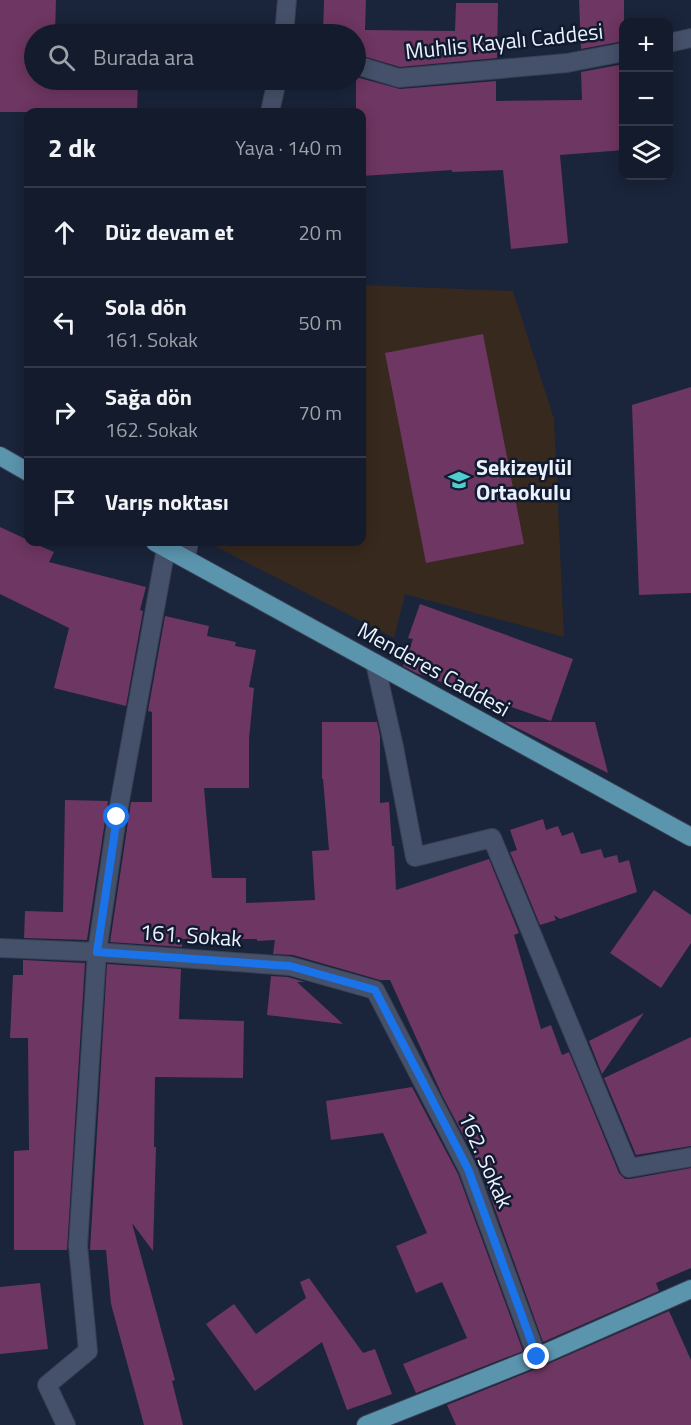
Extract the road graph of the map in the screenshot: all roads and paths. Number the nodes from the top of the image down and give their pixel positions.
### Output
1 (287, 0) edge
2 (285, 24) edge
3 (691, 38) edge
4 (673, 42) edge
5 (619, 53) edge
6 (366, 67) edge
7 (275, 90) edge
8 (271, 108) edge
9 (0, 456) edge
10 (24, 470) edge
11 (161, 546) edge
12 (166, 546) edge
13 (187, 550) edge
14 (375, 663) junction
15 (691, 837) edge
16 (0, 948) edge
17 (97, 952) junction
18 (375, 990) joint
19 (691, 1157) edge
20 (690, 1291) edge
21 (537, 1357) junction
22 (66, 1425) edge
23 (366, 1425) edge

1 - 2 street
3 - 4 street
5 - 6 street, Muhlis Kayalı Caddesi
7 - 8 street
9 - 10 main road
11 - 17 street
12 - 13 main road, Menderes Caddesi
13 - 14 main road, Menderes Caddesi
14 - 15 main road, Menderes Caddesi
14 - 19 street
16 - 17 street, 161. Sokak
17 - 18 street, 161. Sokak
17 - 22 street
18 - 21 street, 162. Sokak
20 - 21 main road
21 - 23 main road

